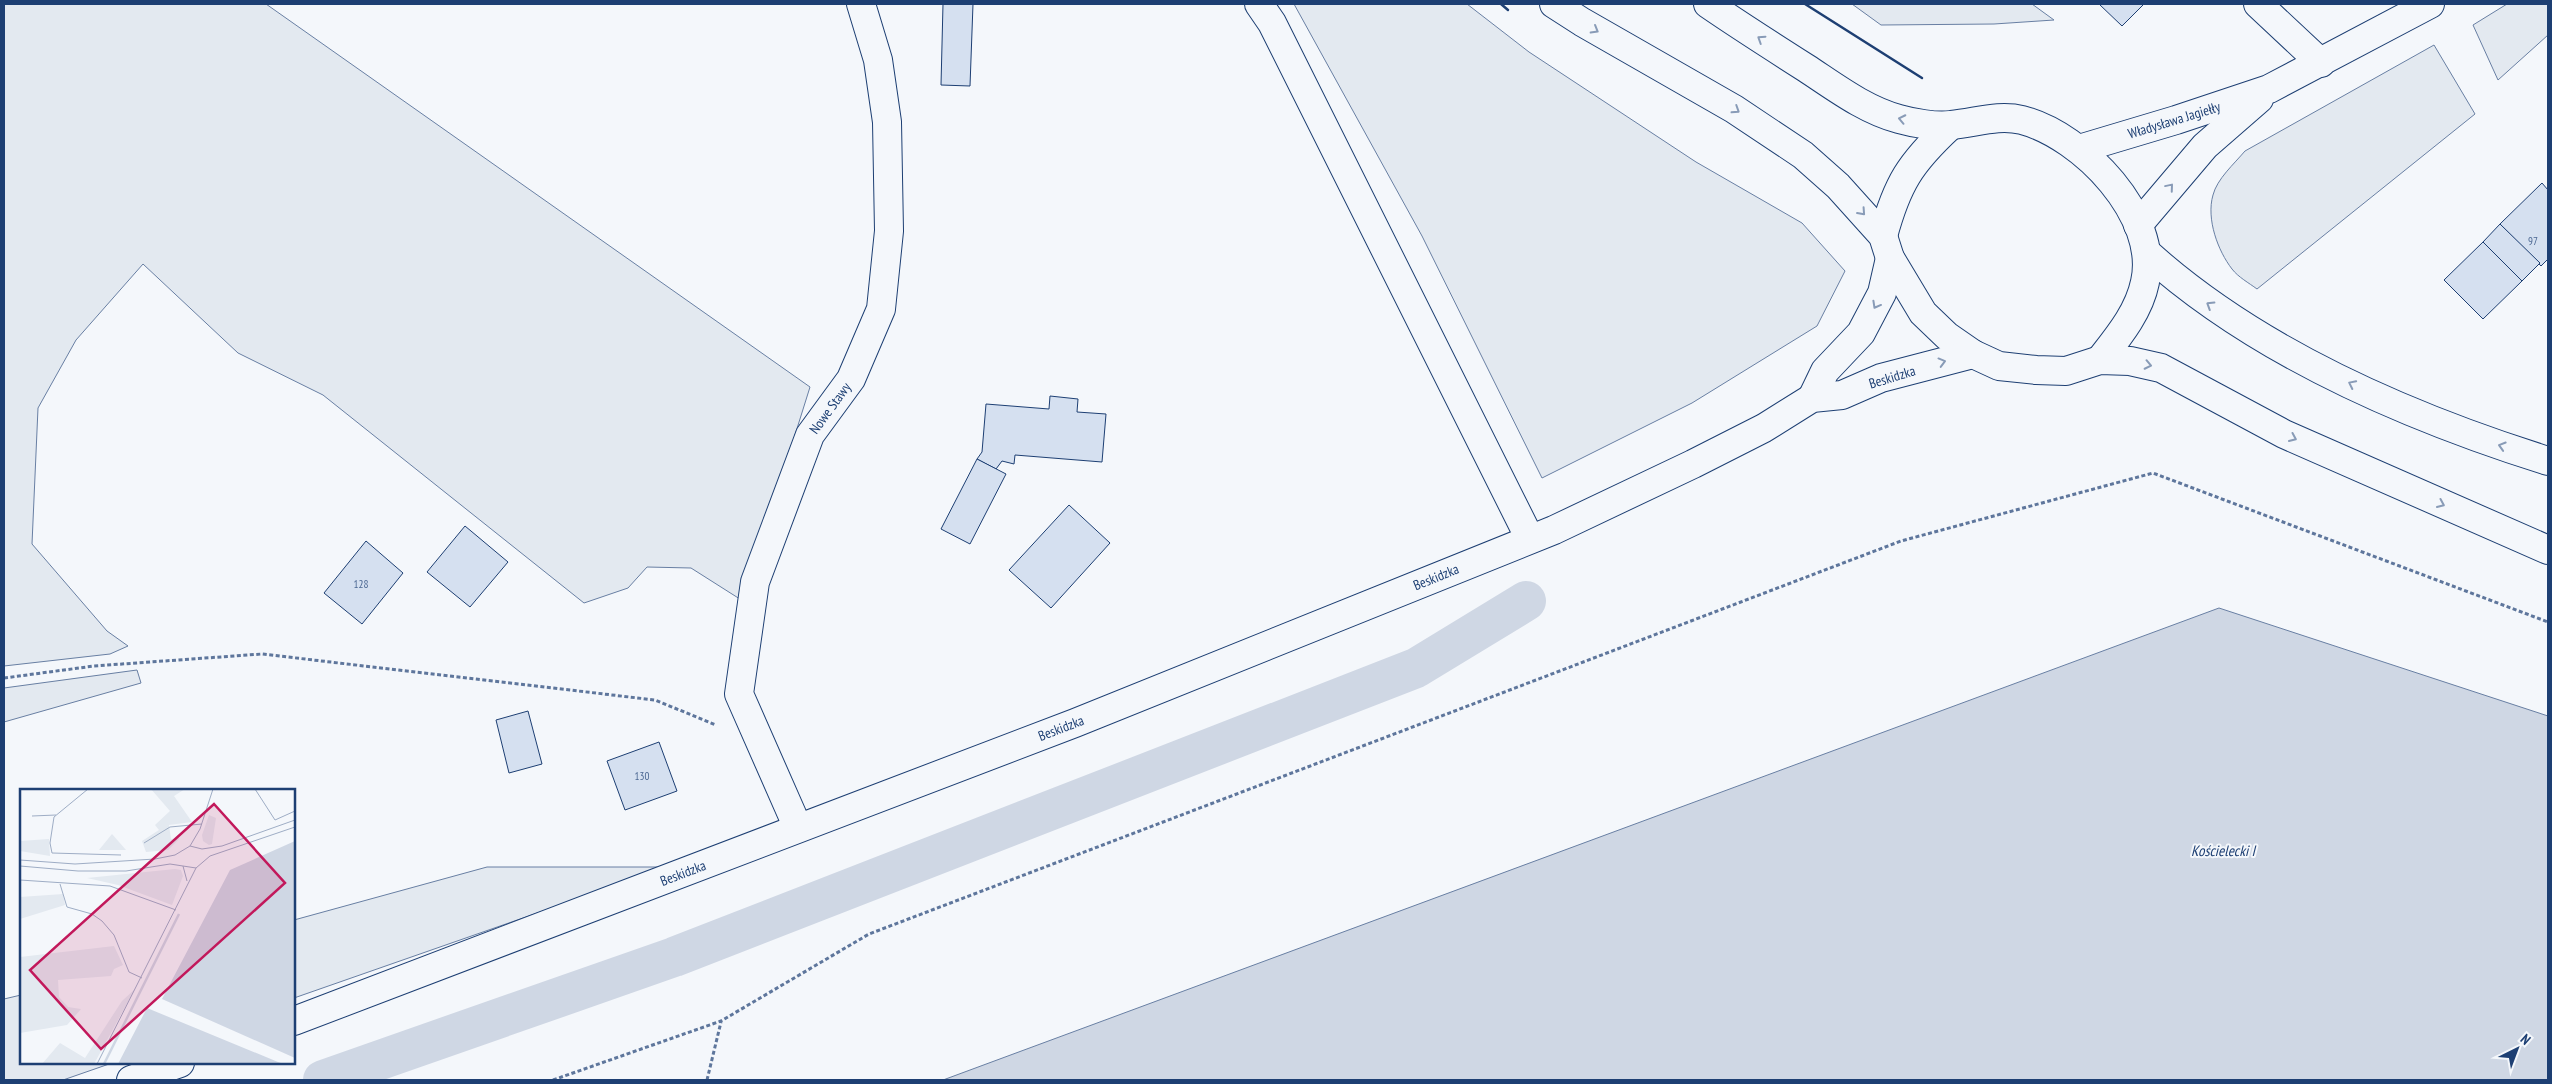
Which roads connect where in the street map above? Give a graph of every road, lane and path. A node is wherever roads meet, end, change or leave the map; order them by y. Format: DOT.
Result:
graph roads {
  1 [pos="861,4"];
  2 [pos="1259,4"];
  3 [pos="1554,4"];
  4 [pos="1708,4"];
  5 [pos="2258,4"];
  6 [pos="2430,4"];
  7 [pos="2321,62"];
  8 [pos="2269,89"];
  9 [pos="1950,126"];
  10 [pos="2079,148"];
  11 [pos="2138,225"];
  12 [pos="1887,247"];
  13 [pos="2147,253"];
  14 [pos="1973,354"];
  15 [pos="2100,360"];
  16 [pos="1812,398"];
  17 [pos="2548,460"];
  18 [pos="1530,539"];
  19 [pos="2548,550"];
  20 [pos="2548,622"];
  21 [pos="4,678"];
  22 [pos="758,741"];
  23 [pos="798,828"];
  24 [pos="295,1021"];
  25 [pos="721,1021"];
  26 [pos="177,1064"];
  27 [pos="131,1080"];
  28 [pos="554,1080"];
  29 [pos="707,1080"];
  1 -- 22 [label="main road, Nowe Stawy"];
  2 -- 18 [label="main road"];
  3 -- 12 [label="main road, one-way"];
  9 -- 4 [label="main road, one-way"];
  5 -- 7 [label="main road"];
  6 -- 7 [label="main road, Władysława Jagiełły"];
  7 -- 8 [label="main road, Władysława Jagiełły"];
  8 -- 10 [label="main road, Władysława Jagiełły"];
  11 -- 8 [label="main road, Władysława Jagiełły, one-way"];
  9 -- 10 [label="main road"];
  9 -- 12 [label="main road"];
  10 -- 11 [label="main road"];
  11 -- 13 [label="main road"];
  12 -- 14 [label="main road"];
  12 -- 16 [label="main road, one-way"];
  13 -- 15 [label="main road"];
  17 -- 13 [label="main road, one-way"];
  14 -- 15 [label="main road"];
  16 -- 14 [label="main road, Beskidzka, one-way"];
  15 -- 19 [label="main road, one-way"];
  16 -- 18 [label="main road, Beskidzka"];
  18 -- 23 [label="main road, Beskidzka"];
  20 -- 25 [label="path"];
  21 -- 22 [label="path"];
  22 -- 23 [label="main road, Nowe Stawy"];
  23 -- 24 [label="main road, Beskidzka"];
  25 -- 28 [label="path"];
  25 -- 29 [label="path"];
  26 -- 27 [label="main road"];
}
